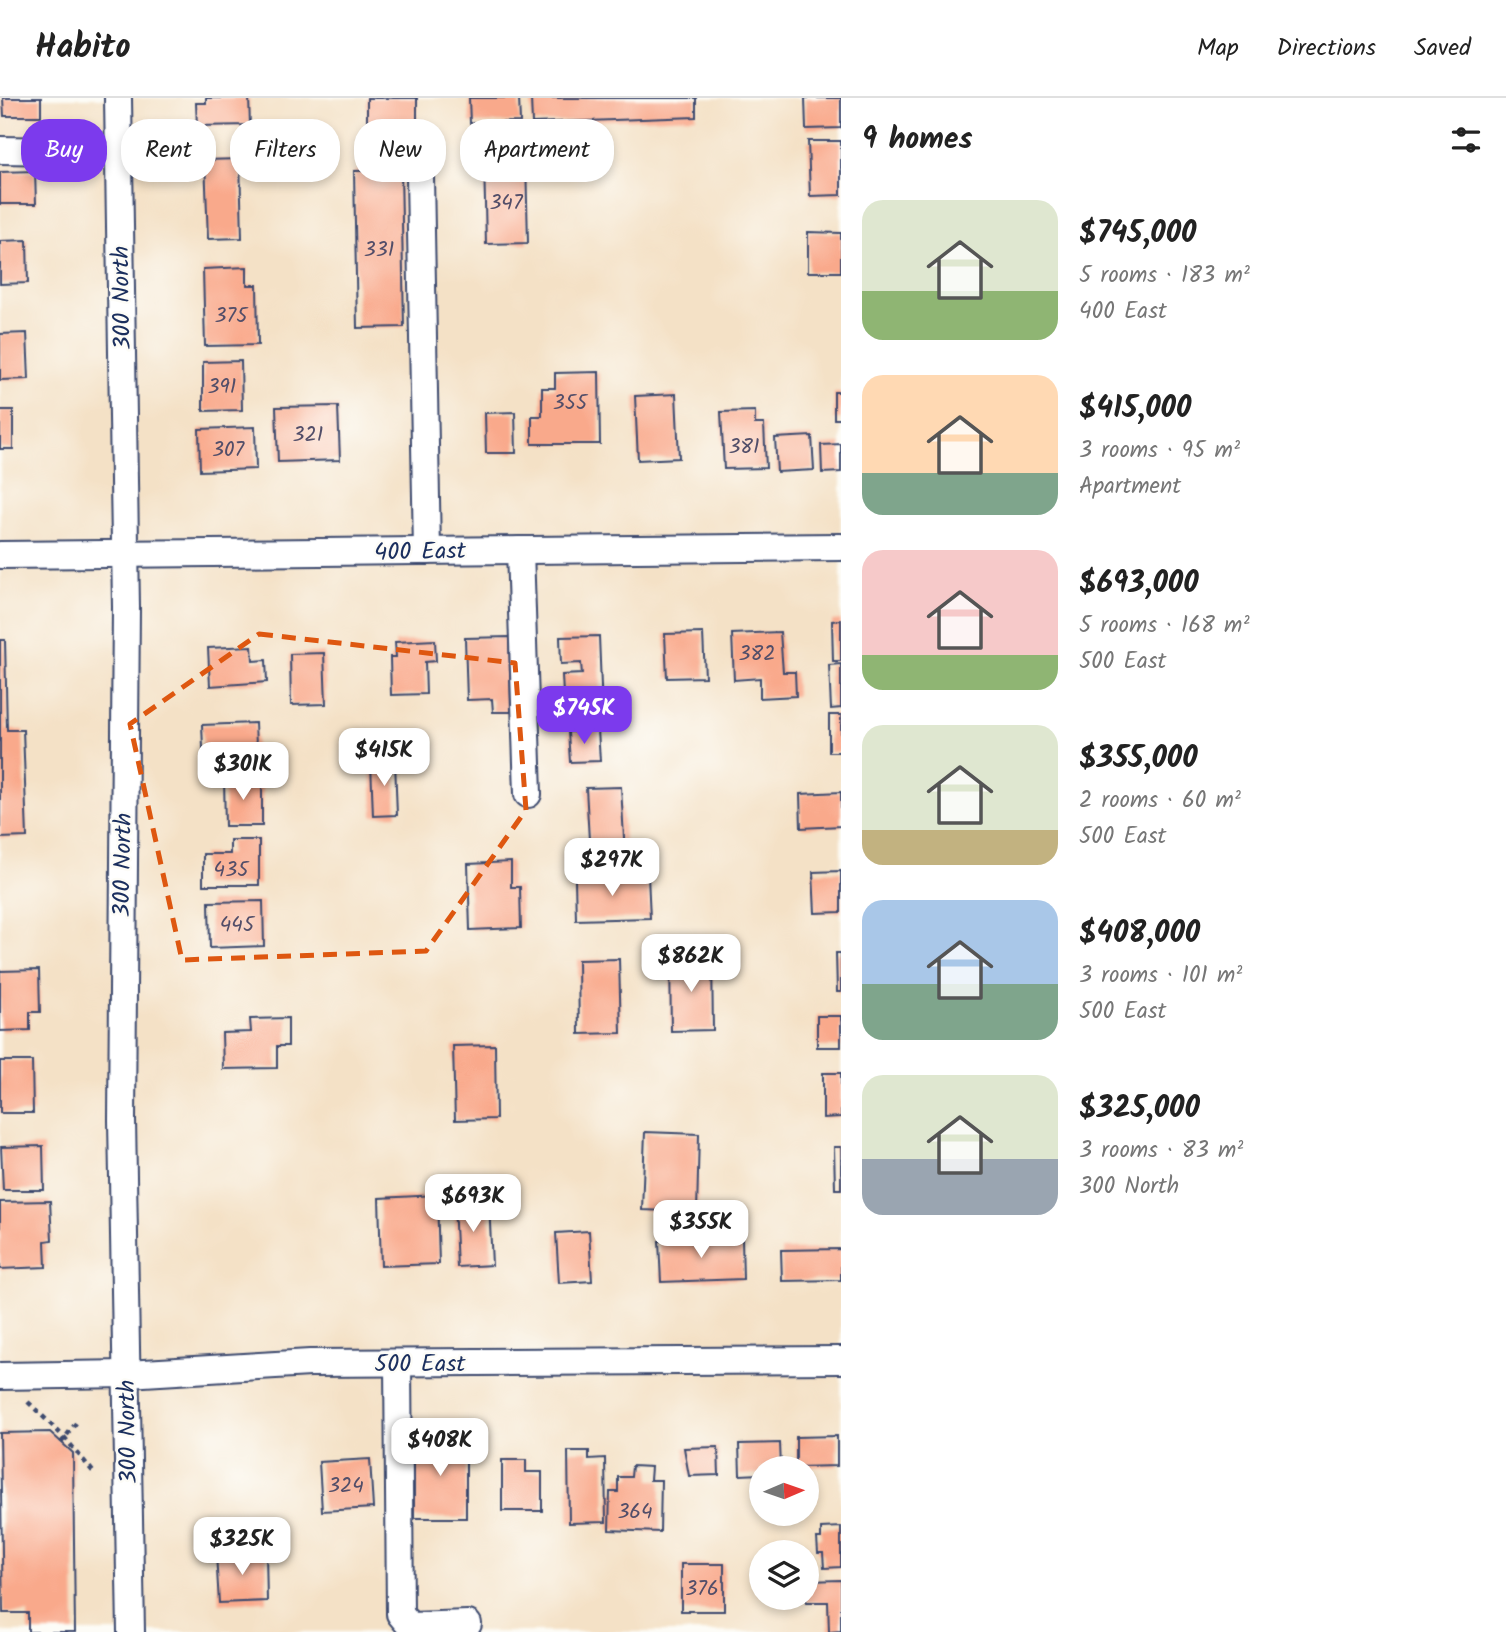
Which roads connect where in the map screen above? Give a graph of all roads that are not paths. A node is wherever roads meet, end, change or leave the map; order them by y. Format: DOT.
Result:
graph roads {
  1 [pos="118,98"];
  2 [pos="0,150"];
  3 [pos="119,152"];
  4 [pos="419,182"];
  5 [pos="841,547"];
  6 [pos="520,550"];
  7 [pos="426,551"];
  8 [pos="125,554"];
  9 [pos="0,555"];
  10 [pos="528,794"];
  11 [pos="841,1360"];
  12 [pos="398,1363"];
  13 [pos="127,1374"];
  14 [pos="0,1376"];
  15 [pos="468,1625"];
  16 [pos="131,1632"];
  1 -- 3 [label="street, 300 North"];
  2 -- 3 [label="street"];
  3 -- 8 [label="street, 300 North"];
  4 -- 7 [label="street"];
  5 -- 6 [label="street, 400 East"];
  6 -- 7 [label="street, 400 East"];
  6 -- 10 [label="street"];
  7 -- 8 [label="street, 400 East"];
  8 -- 9 [label="street, 400 East"];
  8 -- 13 [label="street, 300 North"];
  11 -- 12 [label="street, 500 East"];
  12 -- 13 [label="street, 500 East"];
  12 -- 15 [label="street"];
  13 -- 14 [label="street, 500 East"];
  13 -- 16 [label="street, 300 North"];
}
